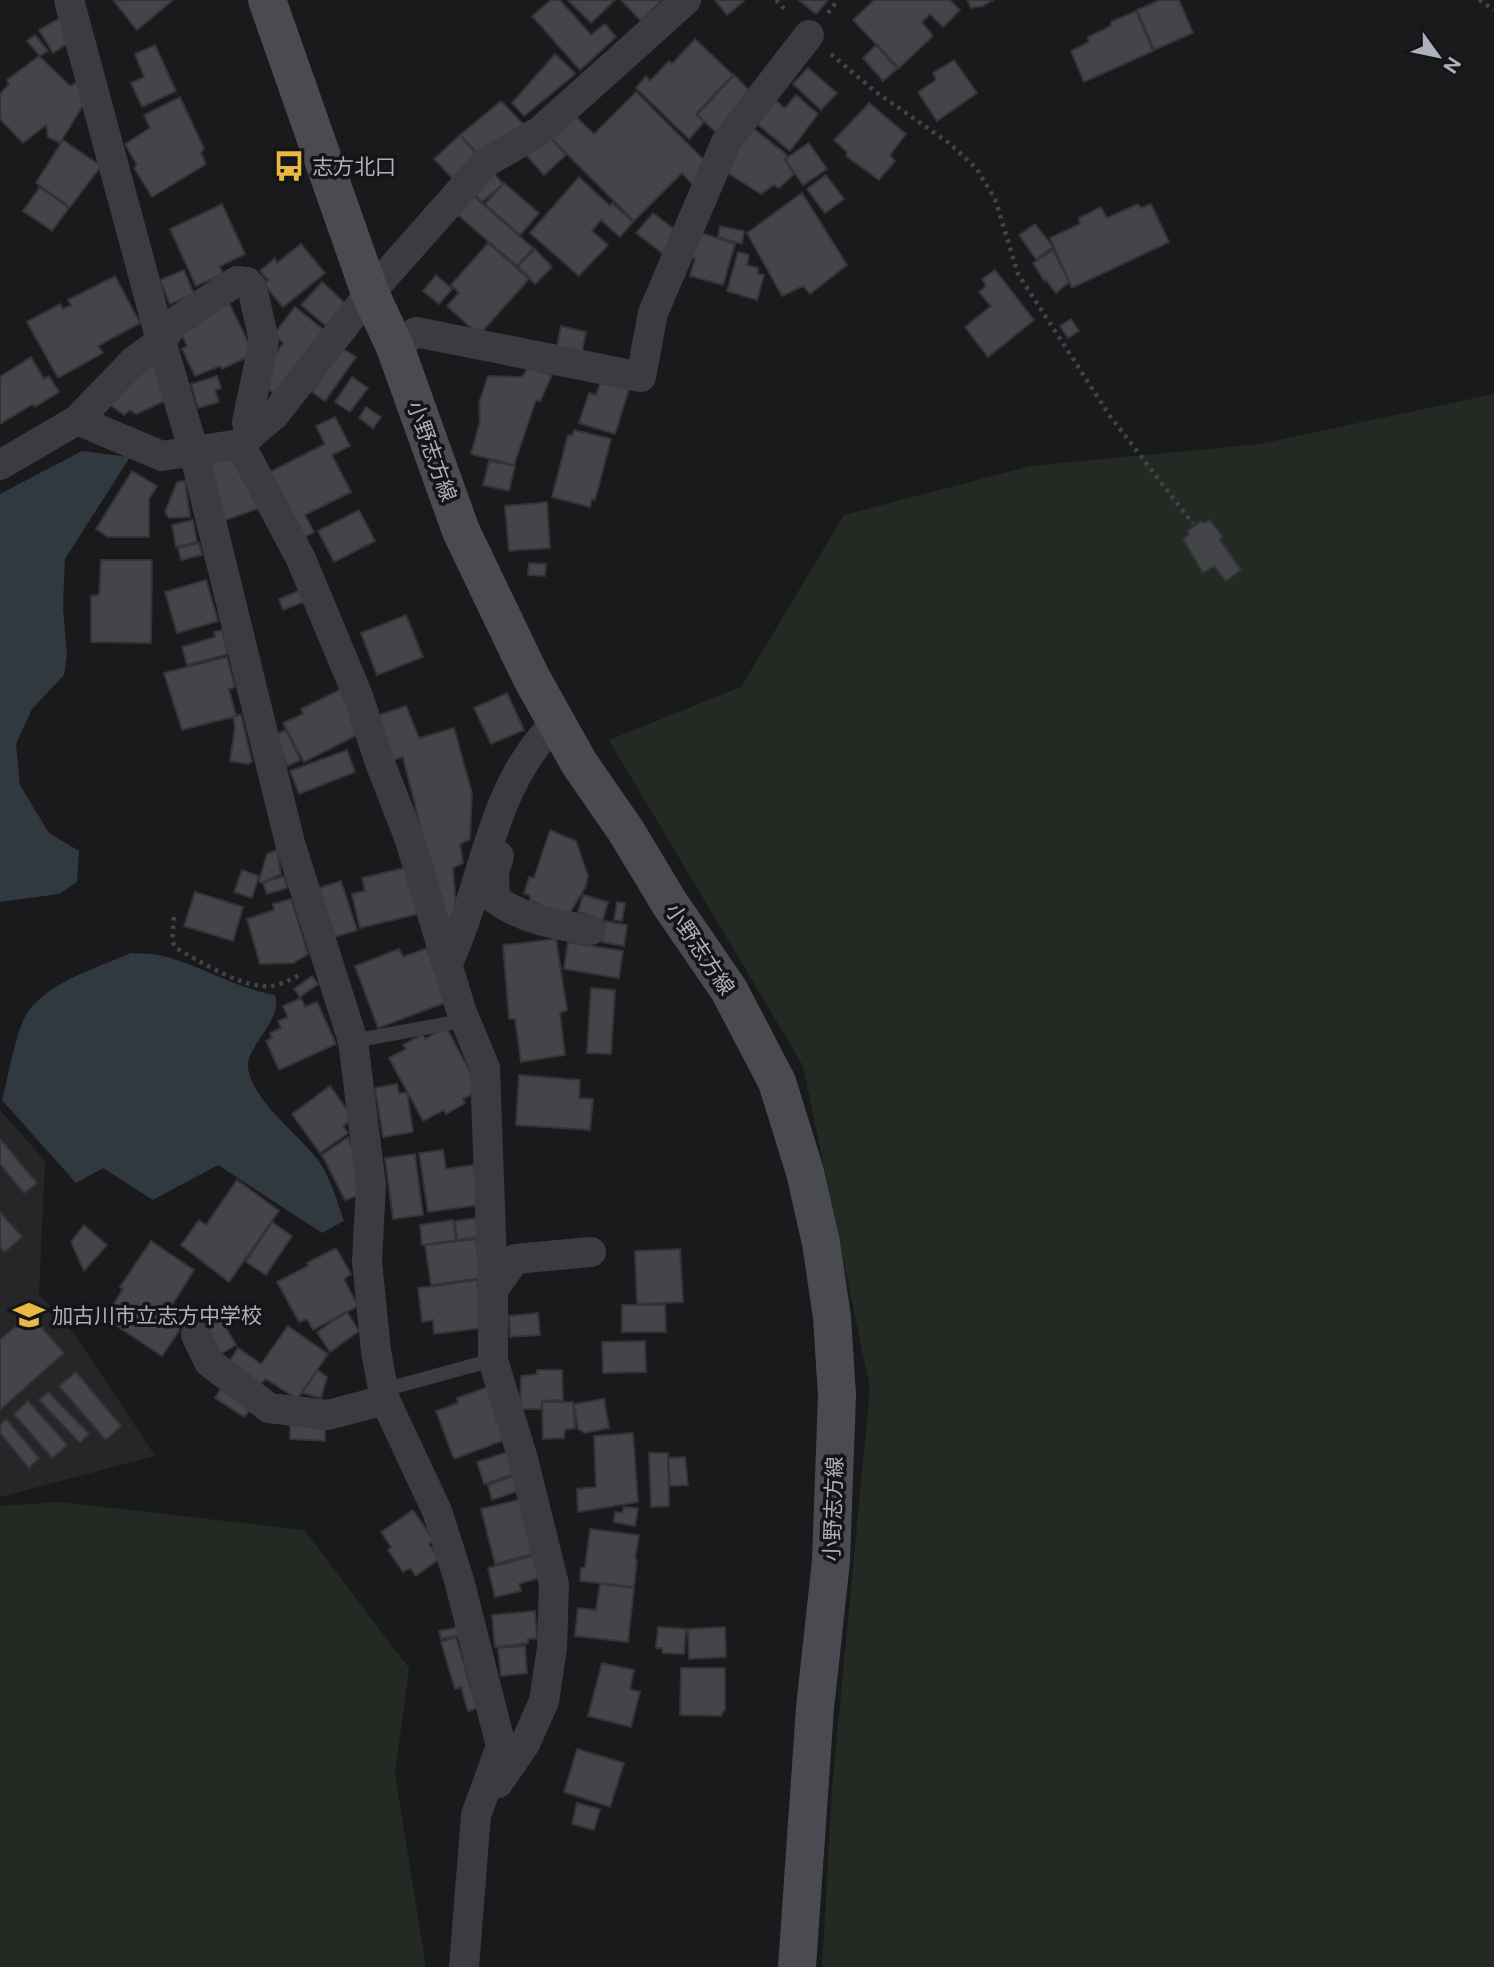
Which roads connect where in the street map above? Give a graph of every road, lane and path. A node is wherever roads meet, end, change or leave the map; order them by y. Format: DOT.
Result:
graph roads {
  1 [pos="69,0"];
  2 [pos="267,0"];
  3 [pos="686,0"];
  4 [pos="1479,0"];
  5 [pos="1494,9"];
  6 [pos="808,35"];
  7 [pos="370,293"];
  8 [pos="161,341"];
  9 [pos="395,347"];
  10 [pos="77,420"];
  11 [pos="245,440"];
  12 [pos="194,452"];
  13 [pos="0,465"];
  14 [pos="1193,524"];
  15 [pos="556,722"];
  16 [pos="516,776"];
  17 [pos="174,917"];
  18 [pos="591,930"];
  19 [pos="326,958"];
  20 [pos="447,965"];
  21 [pos="467,1024"];
  22 [pos="353,1041"];
  23 [pos="591,1252"];
  24 [pos="493,1290"];
  25 [pos="196,1335"];
  26 [pos="493,1360"];
  27 [pos="384,1395"];
  28 [pos="475,1815"];
  29 [pos="461,1962"];
  30 [pos="797,1967"];
  1 -- 8 [label="street"];
  2 -- 7 [label="main road, 小野志方線"];
  3 -- 7 [label="street"];
  4 -- 5 [label="path"];
  6 -- 9 [label="street"];
  6 -- 14 [label="path"];
  7 -- 9 [label="main road, 小野志方線"];
  7 -- 11 [label="street"];
  8 -- 10 [label="street"];
  8 -- 11 [label="street"];
  8 -- 12 [label="street"];
  9 -- 15 [label="main road, 小野志方線"];
  10 -- 12 [label="street"];
  10 -- 13 [label="street"];
  11 -- 12 [label="street"];
  11 -- 20 [label="street"];
  12 -- 19 [label="street"];
  15 -- 16 [label="street"];
  15 -- 30 [label="main road, 小野志方線"];
  16 -- 18 [label="street"];
  16 -- 20 [label="street"];
  17 -- 19 [label="path"];
  19 -- 22 [label="street"];
  20 -- 21 [label="street"];
  21 -- 22 [label="lane"];
  21 -- 24 [label="street"];
  22 -- 27 [label="street"];
  23 -- 24 [label="street"];
  24 -- 26 [label="street"];
  25 -- 27 [label="street"];
  26 -- 27 [label="lane"];
  26 -- 28 [label="street"];
  27 -- 28 [label="street"];
  28 -- 29 [label="street"];
}
